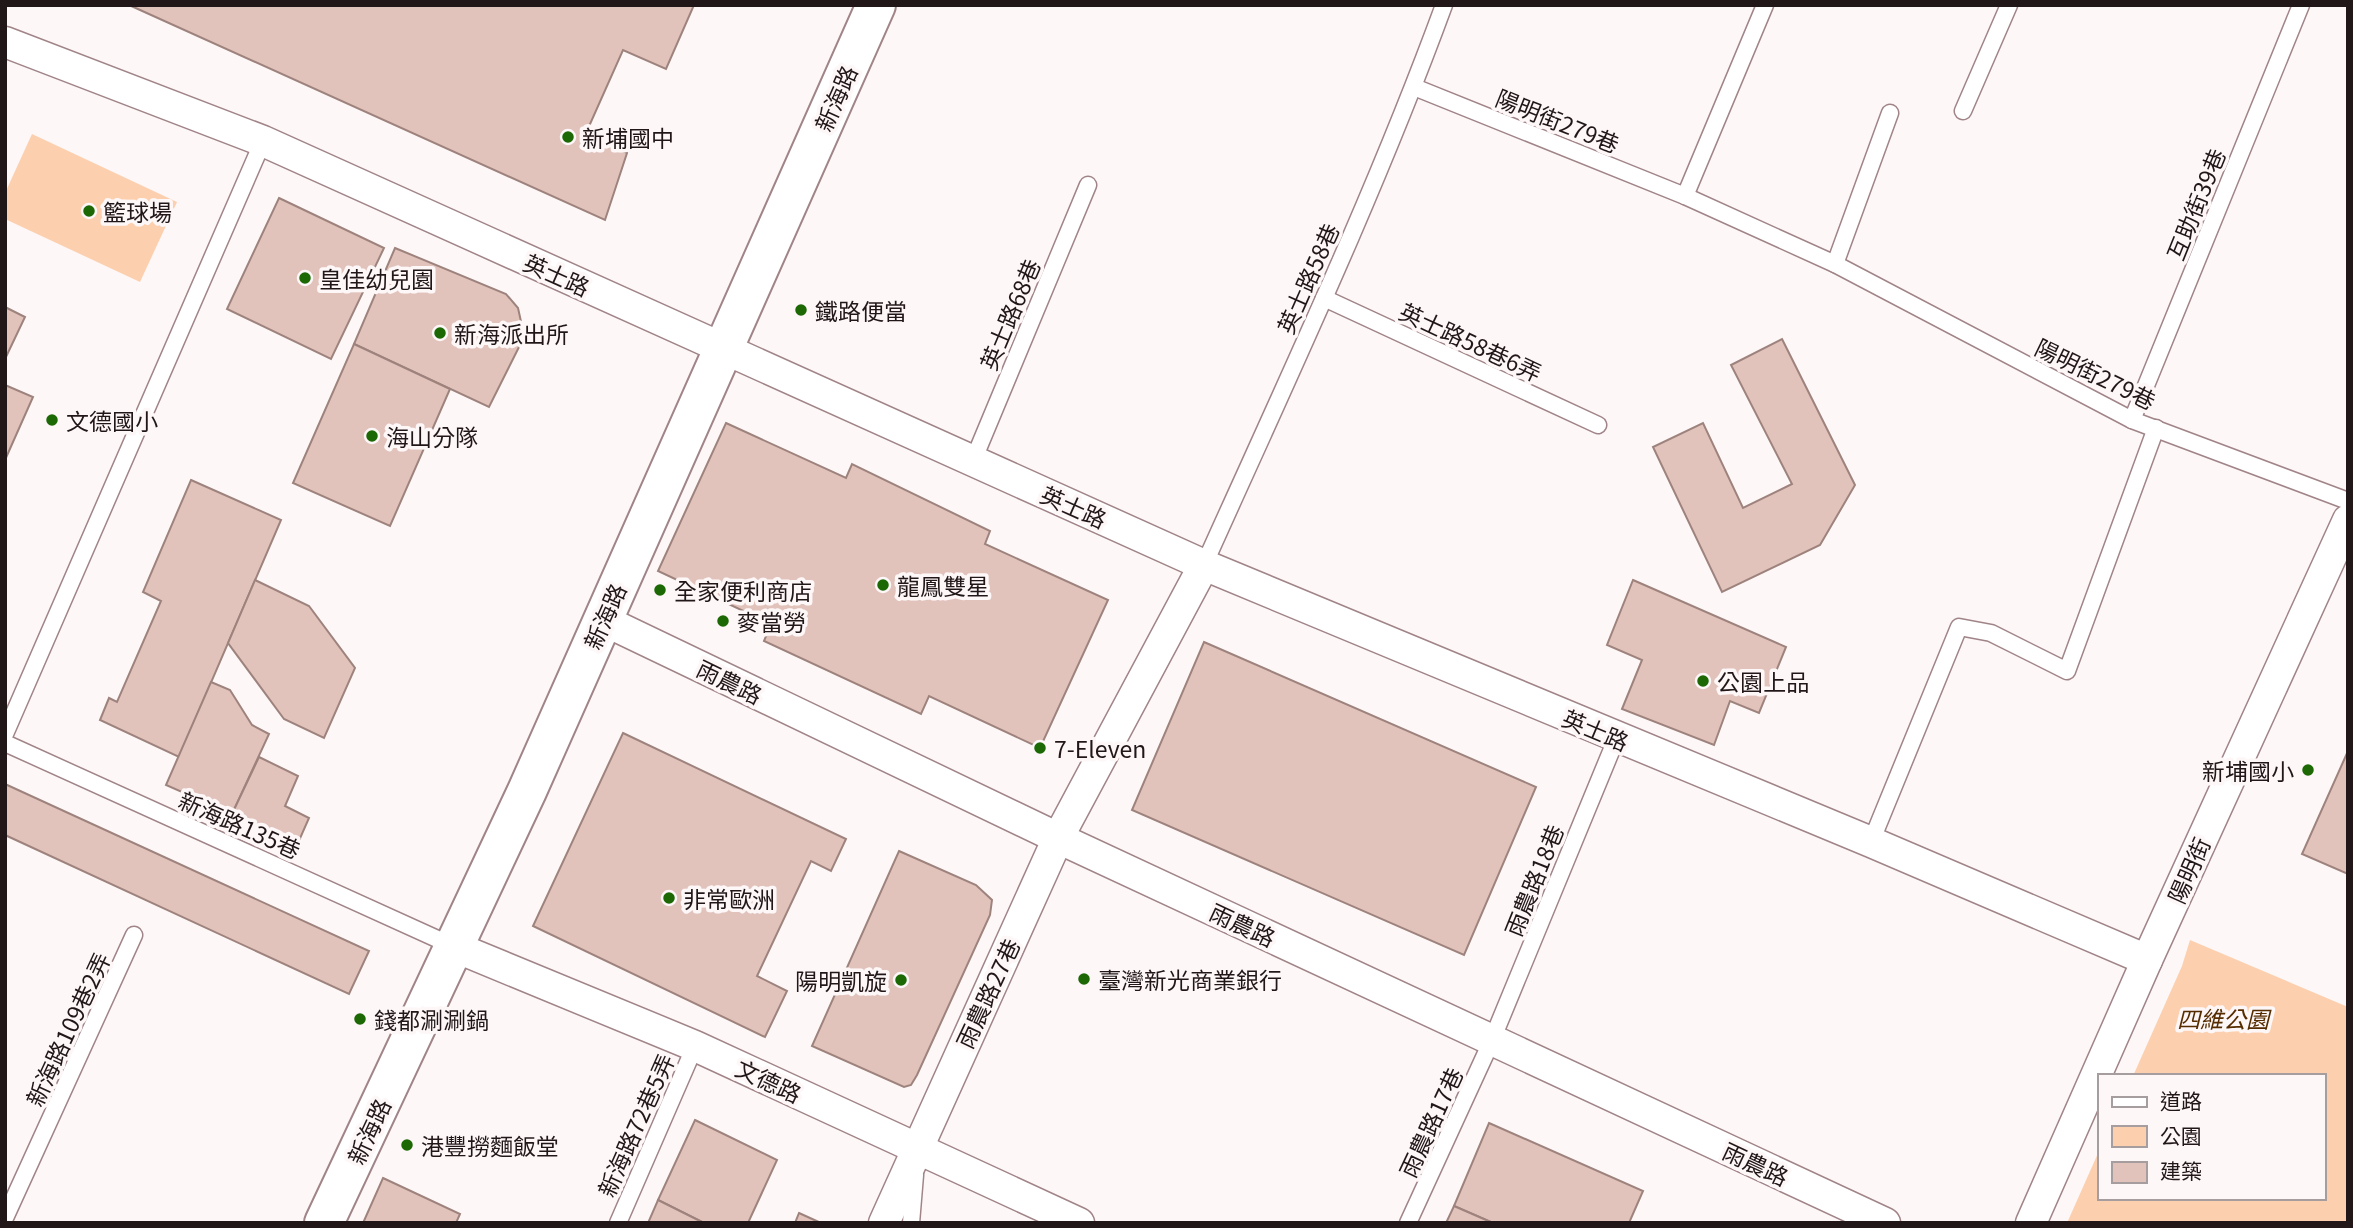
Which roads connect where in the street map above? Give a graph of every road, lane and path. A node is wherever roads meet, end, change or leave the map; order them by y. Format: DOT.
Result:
graph roads {
  1 [pos="876,5"];
  2 [pos="1444,5"];
  3 [pos="1765,5"];
  4 [pos="2301,5"];
  5 [pos="2004,7"];
  6 [pos="5,43"];
  7 [pos="1414,87"];
  8 [pos="1963,111"];
  9 [pos="1890,113"];
  10 [pos="263,141"];
  11 [pos="1088,185"];
  12 [pos="1685,196"];
  13 [pos="1835,264"];
  14 [pos="1324,298"];
  15 [pos="722,348"];
  16 [pos="2132,419"];
  17 [pos="1598,425"];
  18 [pos="2156,428"];
  19 [pos="972,461"];
  20 [pos="2348,501"];
  21 [pos="2348,520"];
  22 [pos="1204,565"];
  23 [pos="603,620"];
  24 [pos="5,734"];
  25 [pos="1617,737"];
  26 [pos="5,743"];
  27 [pos="1058,838"];
  28 [pos="1871,842"];
  29 [pos="134,935"];
  30 [pos="455,947"];
  31 [pos="2147,960"];
  32 [pos="1492,1040"];
  33 [pos="695,1046"];
  34 [pos="916,1148"];
  35 [pos="5,1218"];
  36 [pos="324,1223"];
  37 [pos="618,1223"];
  38 [pos="884,1223"];
  39 [pos="911,1223"];
  40 [pos="1079,1223"];
  41 [pos="1408,1223"];
  42 [pos="1885,1223"];
  43 [pos="2031,1223"];
  1 -- 15 [label="street, 新海路"];
  2 -- 7 [label="lane, 英士路58巷"];
  3 -- 12 [label="lane"];
  4 -- 16 [label="lane, 互助街39巷"];
  5 -- 8 [label="lane"];
  6 -- 10 [label="street, 英士路"];
  7 -- 12 [label="lane, 陽明街279巷"];
  7 -- 14 [label="lane, 英士路58巷"];
  9 -- 13 [label="lane"];
  10 -- 15 [label="street, 英士路"];
  10 -- 24 [label="lane"];
  11 -- 19 [label="lane, 英士路68巷"];
  12 -- 13 [label="lane, 陽明街279巷"];
  13 -- 16 [label="lane, 陽明街279巷"];
  14 -- 17 [label="lane, 英士路58巷6弄"];
  14 -- 22 [label="lane, 英士路58巷"];
  15 -- 19 [label="street, 英士路"];
  15 -- 23 [label="street, 新海路"];
  16 -- 18 [label="lane, 陽明街279巷"];
  18 -- 20 [label="lane, 陽明街279巷"];
  18 -- 28 [label="lane"];
  19 -- 22 [label="street, 英士路"];
  21 -- 31 [label="street, 陽明街"];
  22 -- 25 [label="street, 英士路"];
  22 -- 27 [label="street, 雨農路27巷"];
  23 -- 27 [label="street, 雨農路"];
  23 -- 30 [label="street, 新海路"];
  25 -- 28 [label="street, 英士路"];
  25 -- 32 [label="lane, 雨農路18巷"];
  26 -- 30 [label="lane, 新海路135巷"];
  27 -- 32 [label="street, 雨農路"];
  27 -- 34 [label="street, 雨農路27巷"];
  28 -- 31 [label="street, 英士路"];
  29 -- 35 [label="lane, 新海路109巷2弄"];
  30 -- 33 [label="street, 文德路"];
  30 -- 36 [label="street, 新海路"];
  31 -- 43 [label="street, 陽明街"];
  32 -- 41 [label="lane, 雨農路17巷"];
  32 -- 42 [label="street, 雨農路"];
  33 -- 34 [label="street, 文德路"];
  33 -- 37 [label="lane, 新海路72巷5弄"];
  34 -- 38 [label="street, 雨農路27巷"];
  34 -- 39 [label="lane"];
  34 -- 40 [label="street, 文德路"];
}
